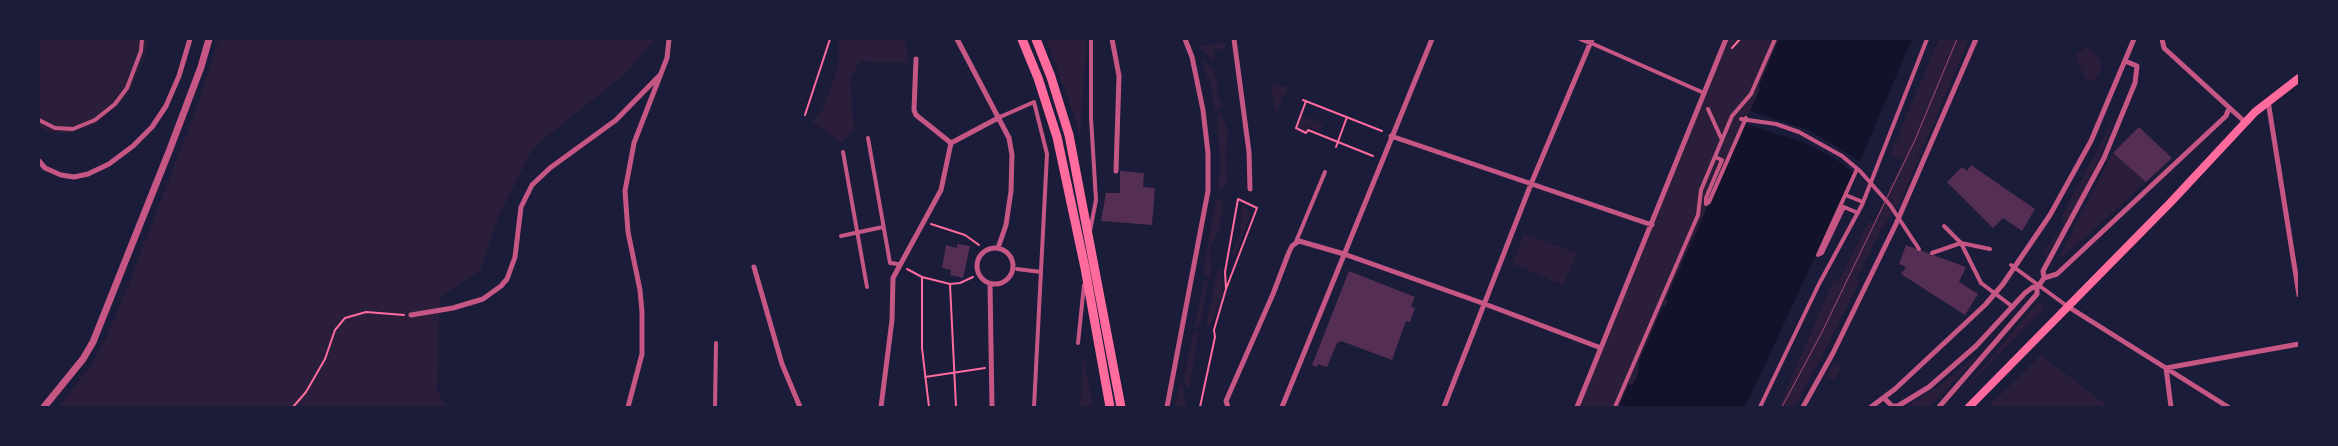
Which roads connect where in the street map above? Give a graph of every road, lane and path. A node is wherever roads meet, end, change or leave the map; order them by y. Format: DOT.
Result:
graph roads {
  1 [pos="142,39"];
  2 [pos="190,39"];
  3 [pos="208,39"];
  4 [pos="669,39"];
  5 [pos="830,39"];
  6 [pos="957,39"];
  7 [pos="1022,39"];
  8 [pos="1036,39"];
  9 [pos="1091,39"];
  10 [pos="1112,39"];
  11 [pos="1185,39"];
  12 [pos="1234,39"];
  13 [pos="1432,39"];
  14 [pos="1581,39"];
  15 [pos="1726,39"];
  16 [pos="1775,39"];
  17 [pos="1927,39"];
  18 [pos="1976,39"];
  19 [pos="2132,39"];
  20 [pos="2162,39"];
  21 [pos="1591,41"];
  22 [pos="916,59"];
  23 [pos="2125,61"];
  24 [pos="661,74"];
  25 [pos="2299,78"];
  26 [pos="1704,93"];
  27 [pos="1303,100"];
  28 [pos="2268,100"];
  29 [pos="1306,101"];
  30 [pos="2230,108"];
  31 [pos="1708,109"];
  32 [pos="805,115"];
  33 [pos="1000,117"];
  34 [pos="1347,117"];
  35 [pos="39,120"];
  36 [pos="2245,122"];
  37 [pos="1382,130"];
  38 [pos="1391,136"];
  39 [pos="868,138"];
  40 [pos="1722,140"];
  41 [pos="1338,142"];
  42 [pos="951,143"];
  43 [pos="1336,147"];
  44 [pos="843,152"];
  45 [pos="1373,156"];
  46 [pos="1715,157"];
  47 [pos="39,160"];
  48 [pos="1857,169"];
  49 [pos="1116,171"];
  50 [pos="1325,172"];
  51 [pos="1531,184"];
  52 [pos="1250,190"];
  53 [pos="1848,196"];
  54 [pos="1863,202"];
  55 [pos="1858,213"];
  56 [pos="930,224"];
  57 [pos="1652,225"];
  58 [pos="883,226"];
  59 [pos="1944,226"];
  60 [pos="857,232"];
  61 [pos="841,236"];
  62 [pos="1297,242"];
  63 [pos="1961,243"];
  64 [pos="979,245"];
  65 [pos="998,248"];
  66 [pos="1990,248"];
  67 [pos="1919,249"];
  68 [pos="1932,253"];
  69 [pos="1344,254"];
  70 [pos="901,265"];
  71 [pos="2011,265"];
  72 [pos="754,267"];
  73 [pos="1017,268"];
  74 [pos="1041,272"];
  75 [pos="922,277"];
  76 [pos="973,278"];
  77 [pos="2044,278"];
  78 [pos="950,284"];
  79 [pos="990,284"];
  80 [pos="867,287"];
  81 [pos="1226,288"];
  82 [pos="2037,288"];
  83 [pos="2299,295"];
  84 [pos="1485,304"];
  85 [pos="2011,306"];
  86 [pos="2067,306"];
  87 [pos="411,315"];
  88 [pos="400,316"];
  89 [pos="716,343"];
  90 [pos="1078,343"];
  91 [pos="2299,344"];
  92 [pos="1601,348"];
  93 [pos="983,368"];
  94 [pos="2166,368"];
  95 [pos="954,373"];
  96 [pos="925,377"];
  97 [pos="1884,398"];
  98 [pos="44,407"];
  99 [pos="293,407"];
  100 [pos="628,407"];
  101 [pos="715,407"];
  102 [pos="800,407"];
  103 [pos="881,407"];
  104 [pos="929,407"];
  105 [pos="956,407"];
  106 [pos="992,407"];
  107 [pos="1034,407"];
  108 [pos="1110,407"];
  109 [pos="1122,407"];
  110 [pos="1166,407"];
  111 [pos="1200,407"];
  112 [pos="1228,407"];
  113 [pos="1282,407"];
  114 [pos="1444,407"];
  115 [pos="1577,407"];
  116 [pos="1615,407"];
  117 [pos="1760,407"];
  118 [pos="1803,407"];
  119 [pos="1871,407"];
  120 [pos="1939,407"];
  121 [pos="1969,407"];
  122 [pos="2171,407"];
  123 [pos="2228,407"];
  1 -- 35 [label="street"];
  2 -- 47 [label="street"];
  3 -- 98 [label="street"];
  4 -- 24 [label="street"];
  5 -- 32 [label="path"];
  6 -- 33 [label="street"];
  7 -- 108 [label="main road"];
  8 -- 109 [label="main road"];
  9 -- 90 [label="street"];
  10 -- 49 [label="street"];
  11 -- 110 [label="street"];
  12 -- 52 [label="street"];
  13 -- 38 [label="street"];
  14 -- 21 [label="street"];
  15 -- 26 [label="street"];
  16 -- 40 [label="street"];
  17 -- 54 [label="street"];
  18 -- 118 [label="street"];
  19 -- 23 [label="street"];
  20 -- 30 [label="street"];
  21 -- 26 [label="street"];
  21 -- 51 [label="street"];
  22 -- 42 [label="street"];
  23 -- 77 [label="street"];
  23 -- 97 [label="street"];
  24 -- 87 [label="street"];
  24 -- 100 [label="street"];
  25 -- 28 [label="main road"];
  26 -- 57 [label="street"];
  27 -- 29 [label="path"];
  28 -- 36 [label="main road"];
  28 -- 83 [label="street"];
  29 -- 34 [label="path"];
  29 -- 41 [label="path"];
  30 -- 36 [label="street"];
  30 -- 77 [label="street"];
  31 -- 40 [label="street"];
  33 -- 42 [label="street"];
  33 -- 65 [label="street"];
  33 -- 74 [label="street"];
  34 -- 37 [label="path"];
  34 -- 41 [label="path"];
  36 -- 86 [label="main road"];
  38 -- 51 [label="street"];
  38 -- 69 [label="street"];
  39 -- 58 [label="street"];
  40 -- 46 [label="street"];
  41 -- 43 [label="path"];
  41 -- 45 [label="path"];
  42 -- 70 [label="street"];
  44 -- 60 [label="street"];
  46 -- 48 [label="street"];
  46 -- 116 [label="street"];
  48 -- 55 [label="street"];
  48 -- 67 [label="street"];
  50 -- 62 [label="street"];
  51 -- 57 [label="street"];
  51 -- 84 [label="street"];
  53 -- 54 [label="street"];
  54 -- 55 [label="street"];
  55 -- 117 [label="street"];
  56 -- 64 [label="path"];
  57 -- 92 [label="street"];
  58 -- 60 [label="street"];
  58 -- 70 [label="street"];
  59 -- 63 [label="street"];
  60 -- 61 [label="street"];
  60 -- 80 [label="street"];
  62 -- 69 [label="street"];
  62 -- 112 [label="street"];
  63 -- 66 [label="street"];
  63 -- 68 [label="street"];
  63 -- 85 [label="street"];
  65 -- 79 [label="street"];
  65 -- 79 [label="street"];
  69 -- 84 [label="street"];
  69 -- 113 [label="street"];
  70 -- 75 [label="path"];
  70 -- 103 [label="street"];
  71 -- 86 [label="street"];
  72 -- 102 [label="street"];
  73 -- 74 [label="street"];
  74 -- 107 [label="street"];
  75 -- 78 [label="path"];
  75 -- 96 [label="path"];
  76 -- 78 [label="path"];
  77 -- 82 [label="street"];
  78 -- 95 [label="path"];
  79 -- 106 [label="street"];
  81 -- 81 [label="path"];
  81 -- 111 [label="path"];
  82 -- 85 [label="street"];
  82 -- 120 [label="street"];
  84 -- 92 [label="street"];
  84 -- 114 [label="street"];
  85 -- 97 [label="street"];
  86 -- 94 [label="street"];
  86 -- 121 [label="main road"];
  88 -- 99 [label="path"];
  89 -- 101 [label="street"];
  91 -- 94 [label="street"];
  92 -- 115 [label="street"];
  93 -- 95 [label="path"];
  94 -- 122 [label="street"];
  94 -- 123 [label="street"];
  95 -- 96 [label="path"];
  95 -- 105 [label="path"];
  96 -- 104 [label="path"];
  97 -- 119 [label="street"];
}
